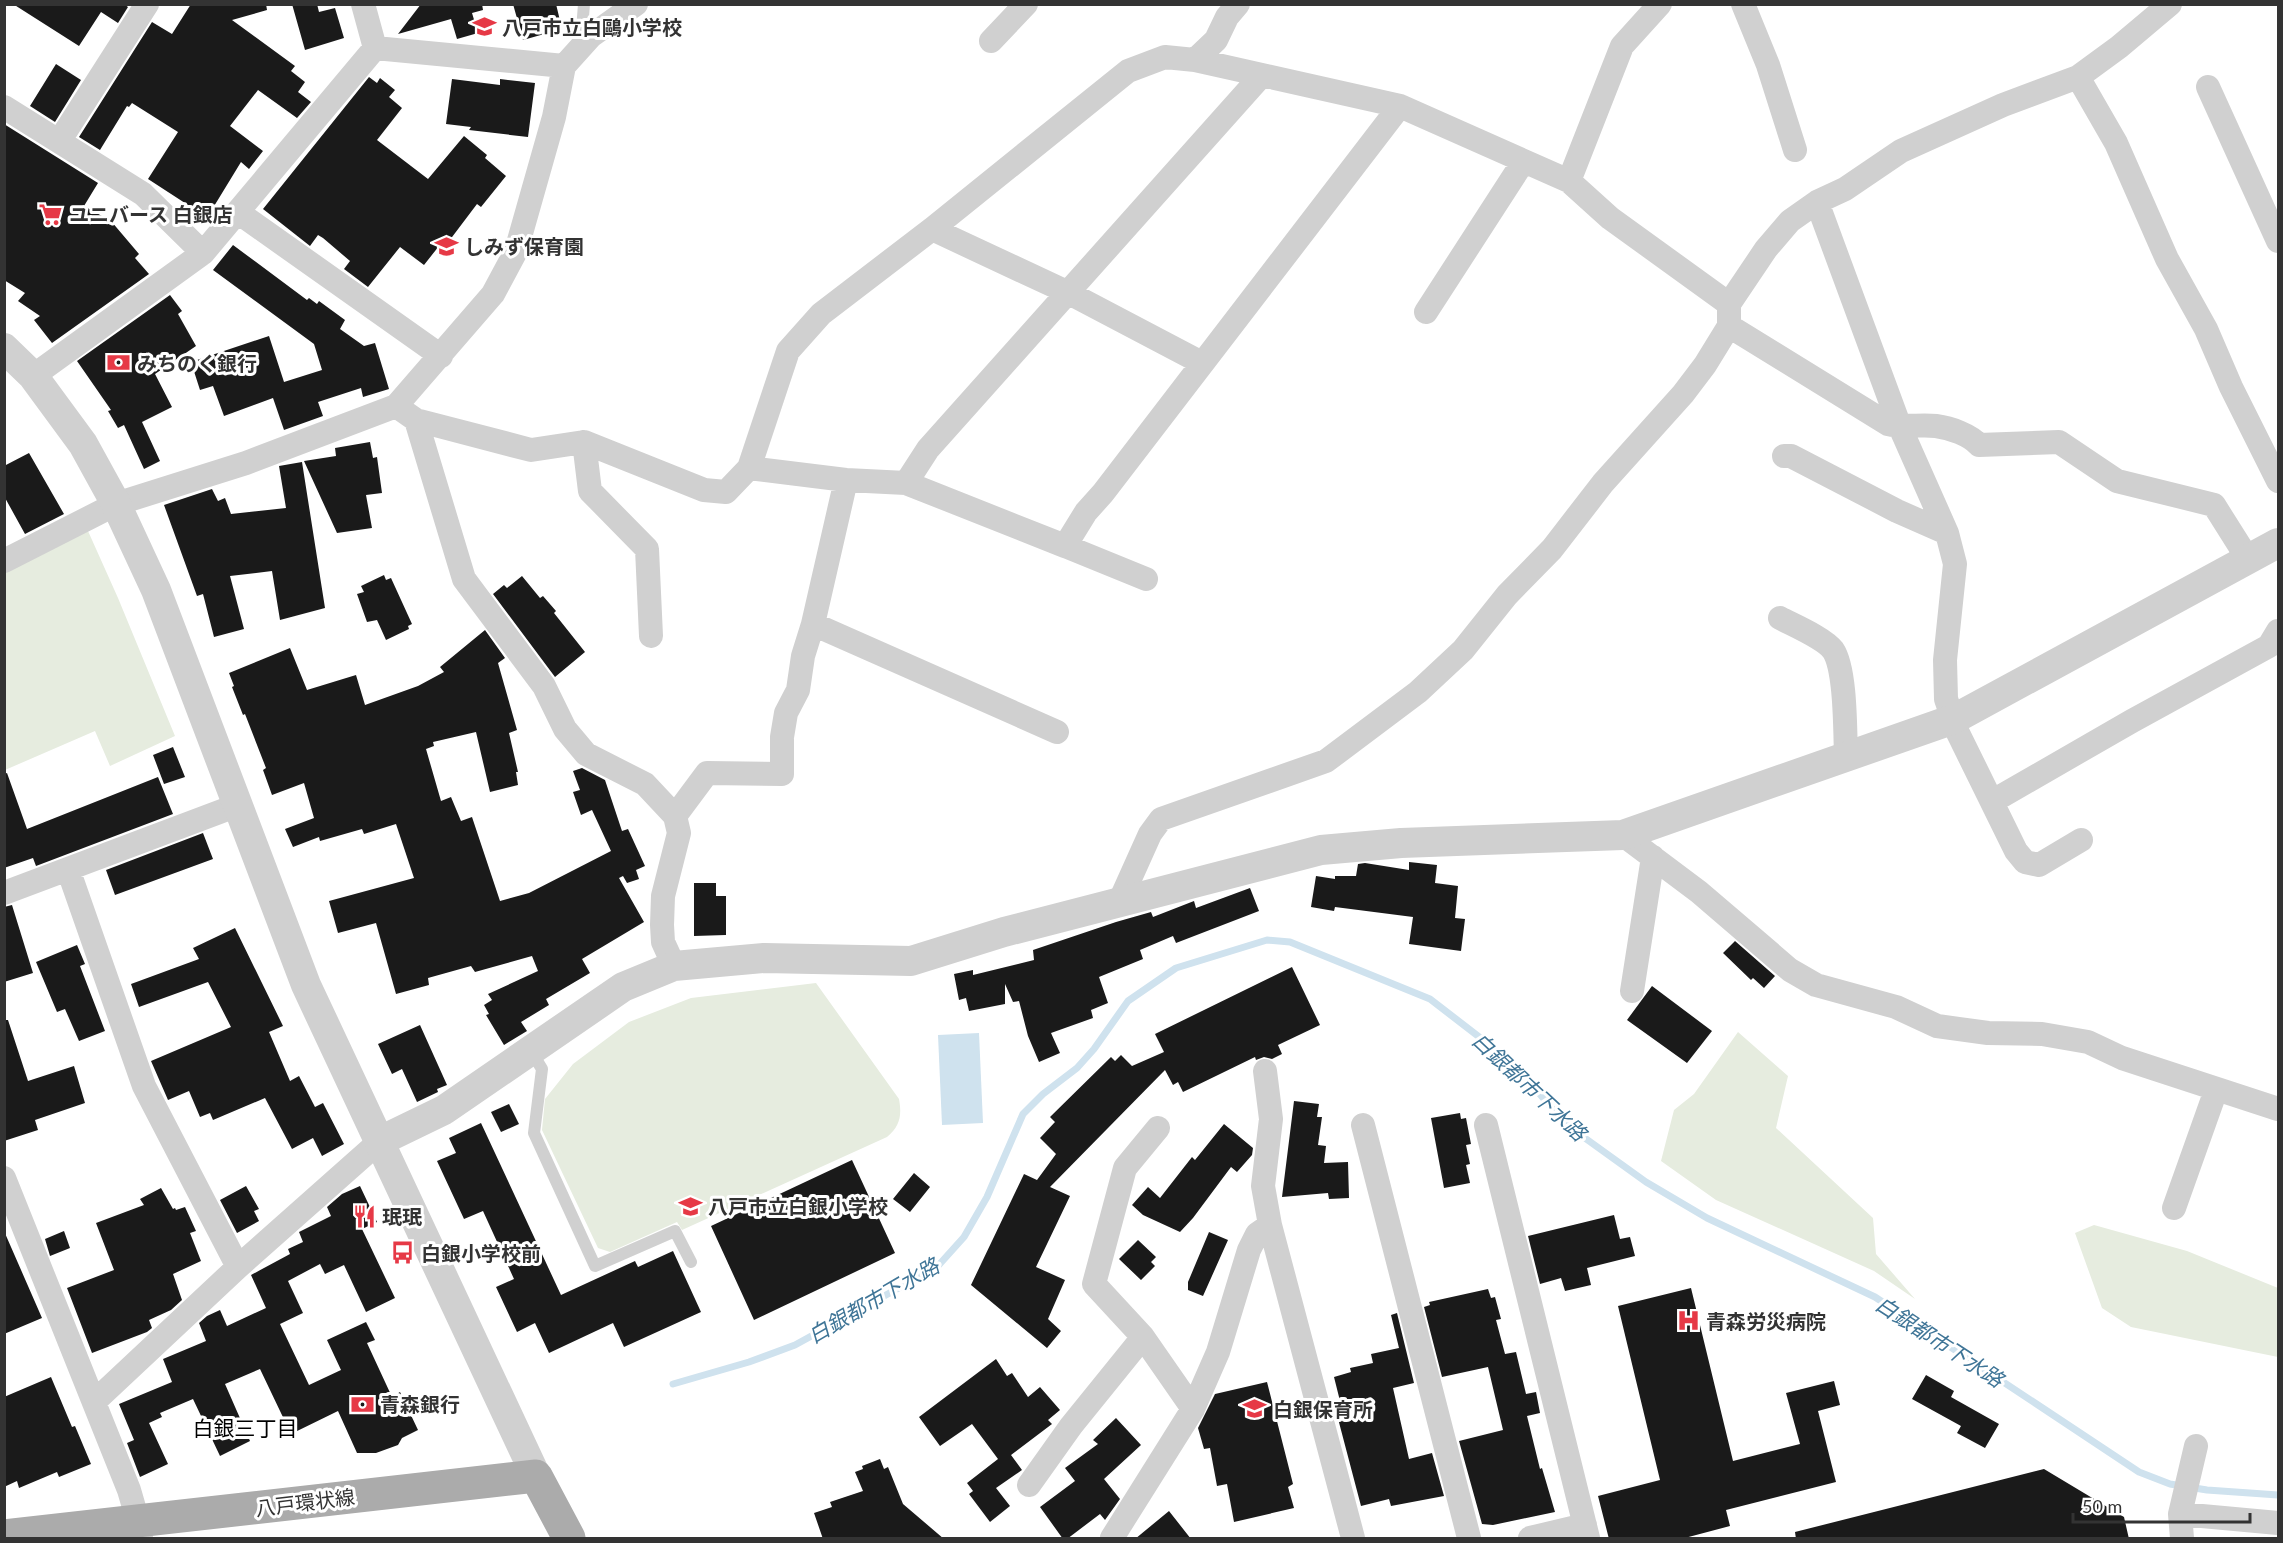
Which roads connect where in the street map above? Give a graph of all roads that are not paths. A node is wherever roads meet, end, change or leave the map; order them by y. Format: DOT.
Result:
graph roads {
  1 [pos="147,4"];
  2 [pos="363,4"];
  3 [pos="584,4"];
  4 [pos="636,4"];
  5 [pos="1026,4"];
  6 [pos="1238,4"];
  7 [pos="1660,4"];
  8 [pos="1743,4"];
  9 [pos="2157,9"];
  10 [pos="991,41"];
  11 [pos="580,47"];
  12 [pos="375,48"];
  13 [pos="1195,60"];
  14 [pos="564,66"];
  15 [pos="1262,75"];
  16 [pos="2078,77"];
  17 [pos="2208,87"];
  18 [pos="1400,106"];
  19 [pos="4,107"];
  20 [pos="60,140"];
  21 [pos="1795,150"];
  22 [pos="1523,162"];
  23 [pos="1569,181"];
  24 [pos="1817,202"];
  25 [pos="239,213"];
  26 [pos="932,229"];
  27 [pos="2278,241"];
  28 [pos="203,254"];
  29 [pos="1067,292"];
  30 [pos="1426,312"];
  31 [pos="1729,315"];
  32 [pos="4,348"];
  33 [pos="441,356"];
  34 [pos="1202,363"];
  35 [pos="33,376"];
  36 [pos="406,413"];
  37 [pos="1900,427"];
  38 [pos="584,442"];
  39 [pos="1784,456"];
  40 [pos="749,468"];
  41 [pos="846,480"];
  42 [pos="2278,481"];
  43 [pos="906,483"];
  44 [pos="116,504"];
  45 [pos="1947,533"];
  46 [pos="2278,543"];
  47 [pos="1065,546"];
  48 [pos="2248,560"];
  49 [pos="4,561"];
  50 [pos="1146,579"];
  51 [pos="1780,618"];
  52 [pos="813,624"];
  53 [pos="2278,632"];
  54 [pos="651,636"];
  55 [pos="1954,719"];
  56 [pos="1057,732"];
  57 [pos="1846,756"];
  58 [pos="1993,801"];
  59 [pos="238,806"];
  60 [pos="675,816"];
  61 [pos="1623,835"];
  62 [pos="2081,840"];
  63 [pos="1653,857"];
  64 [pos="68,869"];
  65 [pos="4,893"];
  66 [pos="1119,903"];
  67 [pos="674,966"];
  68 [pos="1632,991"];
  69 [pos="531,1052"];
  70 [pos="1265,1071"];
  71 [pos="2216,1090"];
  72 [pos="2278,1108"];
  73 [pos="1364,1125"];
  74 [pos="1486,1125"];
  75 [pos="1158,1128"];
  76 [pos="380,1141"];
  77 [pos="4,1178"];
  78 [pos="2174,1208"];
  79 [pos="1270,1225"];
  80 [pos="691,1262"];
  81 [pos="238,1267"];
  82 [pos="1143,1338"];
  83 [pos="94,1401"];
  84 [pos="1193,1409"];
  85 [pos="2196,1446"];
  86 [pos="536,1476"];
  87 [pos="1029,1485"];
  88 [pos="2180,1514"];
  89 [pos="2278,1523"];
  90 [pos="140,1530"];
  91 [pos="1586,1532"];
  92 [pos="4,1536"];
  93 [pos="568,1539"];
  94 [pos="1112,1539"];
  95 [pos="1353,1539"];
  96 [pos="1469,1539"];
  97 [pos="1530,1539"];
  98 [pos="2182,1539"];
  1 -- 20 [label="street"];
  2 -- 12 [label="street"];
  3 -- 11 [label="lane"];
  4 -- 11 [label="street"];
  5 -- 10 [label="street"];
  6 -- 13 [label="street"];
  7 -- 23 [label="street"];
  8 -- 21 [label="street"];
  9 -- 16 [label="street"];
  11 -- 14 [label="street"];
  12 -- 14 [label="street"];
  12 -- 25 [label="street"];
  13 -- 15 [label="street"];
  13 -- 26 [label="street"];
  14 -- 33 [label="street"];
  15 -- 18 [label="street"];
  15 -- 29 [label="street"];
  16 -- 24 [label="street"];
  16 -- 42 [label="street"];
  17 -- 27 [label="street"];
  18 -- 22 [label="street"];
  18 -- 34 [label="street"];
  19 -- 20 [label="street"];
  20 -- 28 [label="street"];
  22 -- 23 [label="street"];
  22 -- 30 [label="street"];
  23 -- 31 [label="street"];
  24 -- 31 [label="street"];
  24 -- 37 [label="street"];
  25 -- 28 [label="street"];
  25 -- 33 [label="street"];
  26 -- 29 [label="street"];
  26 -- 40 [label="street"];
  28 -- 35 [label="street"];
  29 -- 34 [label="street"];
  29 -- 43 [label="street"];
  31 -- 37 [label="street"];
  31 -- 66 [label="street"];
  32 -- 35 [label="street"];
  33 -- 36 [label="street"];
  34 -- 47 [label="street"];
  35 -- 44 [label="street"];
  36 -- 38 [label="street"];
  36 -- 44 [label="street"];
  36 -- 60 [label="street"];
  37 -- 45 [label="street"];
  37 -- 48 [label="street"];
  38 -- 40 [label="street"];
  38 -- 54 [label="street"];
  39 -- 45 [label="street"];
  40 -- 41 [label="street"];
  41 -- 43 [label="street"];
  41 -- 52 [label="street"];
  43 -- 47 [label="street"];
  44 -- 49 [label="street"];
  44 -- 59 [label="street"];
  45 -- 55 [label="street"];
  46 -- 48 [label="street"];
  47 -- 50 [label="street"];
  48 -- 55 [label="street"];
  51 -- 57 [label="street"];
  52 -- 56 [label="street"];
  52 -- 60 [label="street"];
  53 -- 58 [label="street"];
  55 -- 57 [label="street"];
  55 -- 58 [label="street"];
  57 -- 61 [label="street"];
  58 -- 62 [label="street"];
  59 -- 64 [label="street"];
  59 -- 76 [label="street"];
  60 -- 67 [label="street"];
  61 -- 63 [label="street"];
  61 -- 66 [label="street"];
  63 -- 68 [label="street"];
  63 -- 71 [label="street"];
  64 -- 65 [label="street"];
  64 -- 81 [label="street"];
  66 -- 67 [label="street"];
  67 -- 69 [label="street"];
  69 -- 76 [label="street"];
  69 -- 80 [label="lane"];
  70 -- 79 [label="street"];
  71 -- 72 [label="street"];
  71 -- 78 [label="street"];
  73 -- 96 [label="street"];
  74 -- 91 [label="street"];
  75 -- 82 [label="street"];
  76 -- 81 [label="street"];
  76 -- 86 [label="street"];
  77 -- 83 [label="street"];
  79 -- 84 [label="street"];
  79 -- 95 [label="street"];
  81 -- 83 [label="street"];
  82 -- 84 [label="street"];
  82 -- 87 [label="street"];
  83 -- 90 [label="street"];
  84 -- 94 [label="street"];
  85 -- 88 [label="street"];
  86 -- 90 [label="main road, 八戸環状線"];
  86 -- 93 [label="main road"];
  88 -- 89 [label="street"];
  88 -- 98 [label="street"];
  90 -- 92 [label="main road, 八戸環状線"];
  91 -- 97 [label="street"];
}
